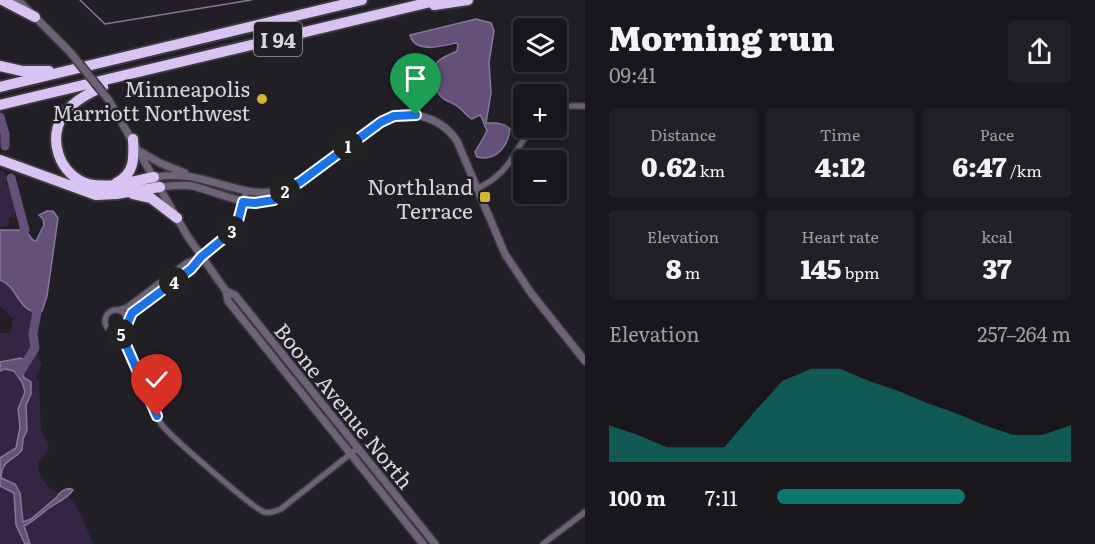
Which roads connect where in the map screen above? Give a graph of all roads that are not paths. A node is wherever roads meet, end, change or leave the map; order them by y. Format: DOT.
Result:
graph roads {
  1 [pos="2,0"];
  2 [pos="18,0"];
  3 [pos="359,0"];
  4 [pos="439,0"];
  5 [pos="468,0"];
  6 [pos="392,11"];
  7 [pos="35,17"];
  8 [pos="0,66"];
  9 [pos="82,67"];
  10 [pos="163,67"];
  11 [pos="0,87"];
  12 [pos="0,105"];
  13 [pos="585,106"];
  14 [pos="567,107"];
  15 [pos="526,138"];
  16 [pos="133,140"];
  17 [pos="139,151"];
  18 [pos="0,160"];
  19 [pos="190,175"];
  20 [pos="154,177"];
  21 [pos="107,185"];
  22 [pos="160,187"];
  23 [pos="477,189"];
  24 [pos="246,191"];
  25 [pos="124,193"];
  26 [pos="281,193"];
  27 [pos="243,202"];
  28 [pos="177,218"];
  29 [pos="201,257"];
  30 [pos="226,291"];
  31 [pos="118,310"];
  32 [pos="127,322"];
  33 [pos="120,331"];
  34 [pos="585,361"];
  35 [pos="358,448"];
  36 [pos="351,454"];
  37 [pos="585,512"];
  38 [pos="423,544"];
  39 [pos="435,544"];
  40 [pos="543,544"];
  1 -- 7 [label="highway"];
  2 -- 7 [label="street, Boone Avenue North"];
  3 -- 9 [label="highway, I 94"];
  4 -- 6 [label="highway, I 94"];
  5 -- 6 [label="highway"];
  6 -- 10 [label="highway, I 94"];
  7 -- 16 [label="street, Boone Avenue North, bridge"];
  8 -- 9 [label="highway"];
  9 -- 11 [label="highway, I 94"];
  10 -- 12 [label="highway, I 94"];
  10 -- 21 [label="highway"];
  13 -- 14 [label="street"];
  15 -- 23 [label="street"];
  16 -- 17 [label="street, Boone Avenue North"];
  16 -- 21 [label="highway"];
  17 -- 19 [label="street"];
  17 -- 20 [label="street, Boone Avenue North"];
  18 -- 25 [label="highway"];
  19 -- 20 [label="street"];
  19 -- 24 [label="street"];
  20 -- 21 [label="highway"];
  20 -- 22 [label="street, Boone Avenue North"];
  22 -- 25 [label="highway"];
  22 -- 27 [label="street"];
  22 -- 28 [label="street, Boone Avenue North"];
  23 -- 26 [label="street"];
  23 -- 34 [label="street"];
  24 -- 26 [label="street"];
  24 -- 27 [label="street"];
  25 -- 28 [label="highway"];
  26 -- 27 [label="street"];
  27 -- 29 [label="street"];
  28 -- 29 [label="street, Boone Avenue North"];
  29 -- 30 [label="street, Boone Avenue North"];
  29 -- 31 [label="street"];
  29 -- 32 [label="street"];
  30 -- 35 [label="street, Boone Avenue North"];
  30 -- 36 [label="street, Boone Avenue North"];
  31 -- 32 [label="street"];
  31 -- 33 [label="street"];
  32 -- 33 [label="street"];
  33 -- 36 [label="street"];
  35 -- 36 [label="street"];
  35 -- 39 [label="street, Boone Avenue North"];
  36 -- 38 [label="street, Boone Avenue North"];
  37 -- 40 [label="street"];
}
